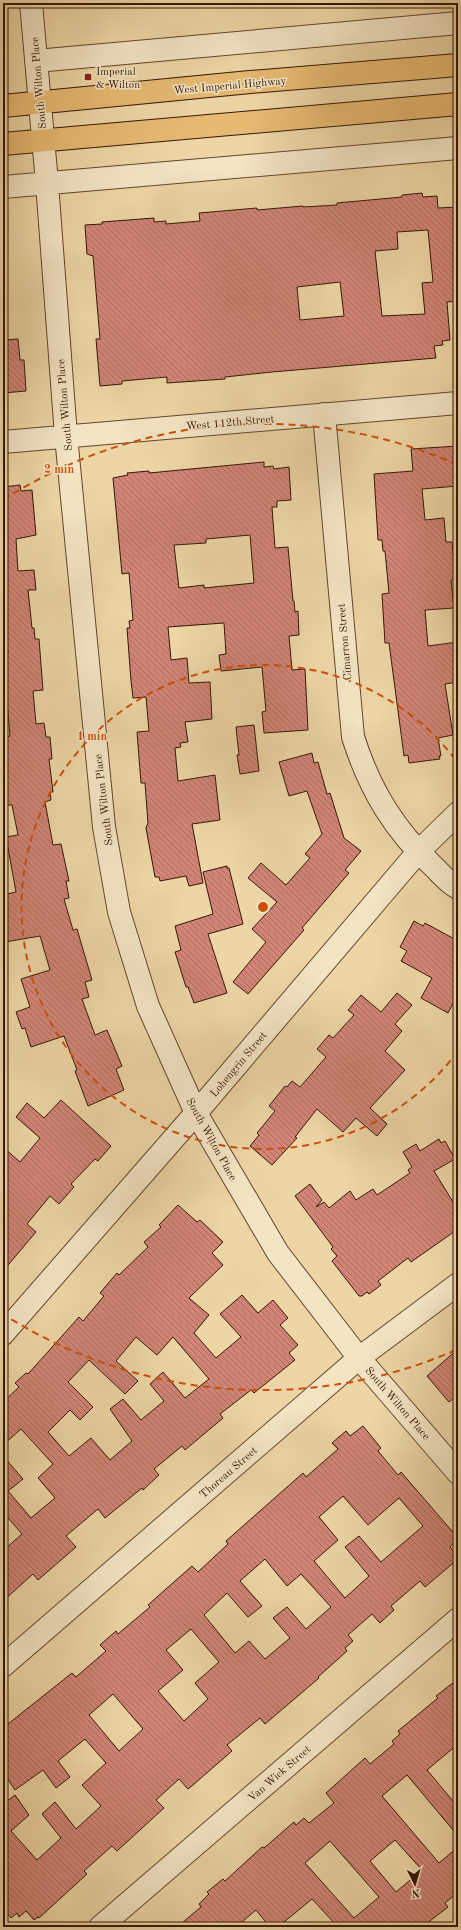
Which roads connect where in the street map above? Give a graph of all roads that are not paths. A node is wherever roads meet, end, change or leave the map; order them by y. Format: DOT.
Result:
graph roads {
  1 [pos="31,3"];
  2 [pos="458,23"];
  3 [pos="36,61"];
  4 [pos="458,65"];
  5 [pos="40,103"];
  6 [pos="458,104"];
  7 [pos="3,106"];
  8 [pos="43,141"];
  9 [pos="3,144"];
  10 [pos="458,148"];
  11 [pos="47,183"];
  12 [pos="3,187"];
  13 [pos="458,403"];
  14 [pos="324,414"];
  15 [pos="66,436"];
  16 [pos="3,442"];
  17 [pos="458,813"];
  18 [pos="418,852"];
  19 [pos="458,888"];
  20 [pos="196,1113"];
  21 [pos="458,1284"];
  22 [pos="3,1334"];
  23 [pos="359,1358"];
  24 [pos="458,1473"];
  25 [pos="458,1619"];
  26 [pos="3,1666"];
  27 [pos="100,1927"];
  1 -- 3 [label="street, South Wilton Place"];
  2 -- 3 [label="street"];
  3 -- 5 [label="street, South Wilton Place"];
  4 -- 5 [label="main road, West Imperial Highway"];
  5 -- 7 [label="main road, West Imperial Highway"];
  5 -- 8 [label="street, South Wilton Place"];
  6 -- 8 [label="main road"];
  8 -- 9 [label="main road"];
  8 -- 11 [label="street, South Wilton Place"];
  10 -- 11 [label="street"];
  11 -- 12 [label="street"];
  11 -- 15 [label="street, South Wilton Place"];
  13 -- 14 [label="street, West 112th Street"];
  14 -- 15 [label="street, West 112th Street"];
  14 -- 18 [label="street, Cimarron Street"];
  15 -- 16 [label="street, West 112th Street"];
  15 -- 20 [label="street, South Wilton Place"];
  17 -- 18 [label="street, Lohengrin Street"];
  18 -- 19 [label="street, Cimarron Street"];
  18 -- 20 [label="street, Lohengrin Street"];
  20 -- 22 [label="street, Lohengrin Street"];
  20 -- 23 [label="street, South Wilton Place"];
  21 -- 23 [label="street, Thoreau Street"];
  23 -- 24 [label="street, South Wilton Place"];
  23 -- 26 [label="street, Thoreau Street"];
  25 -- 27 [label="street, Van Wick Street"];
}
